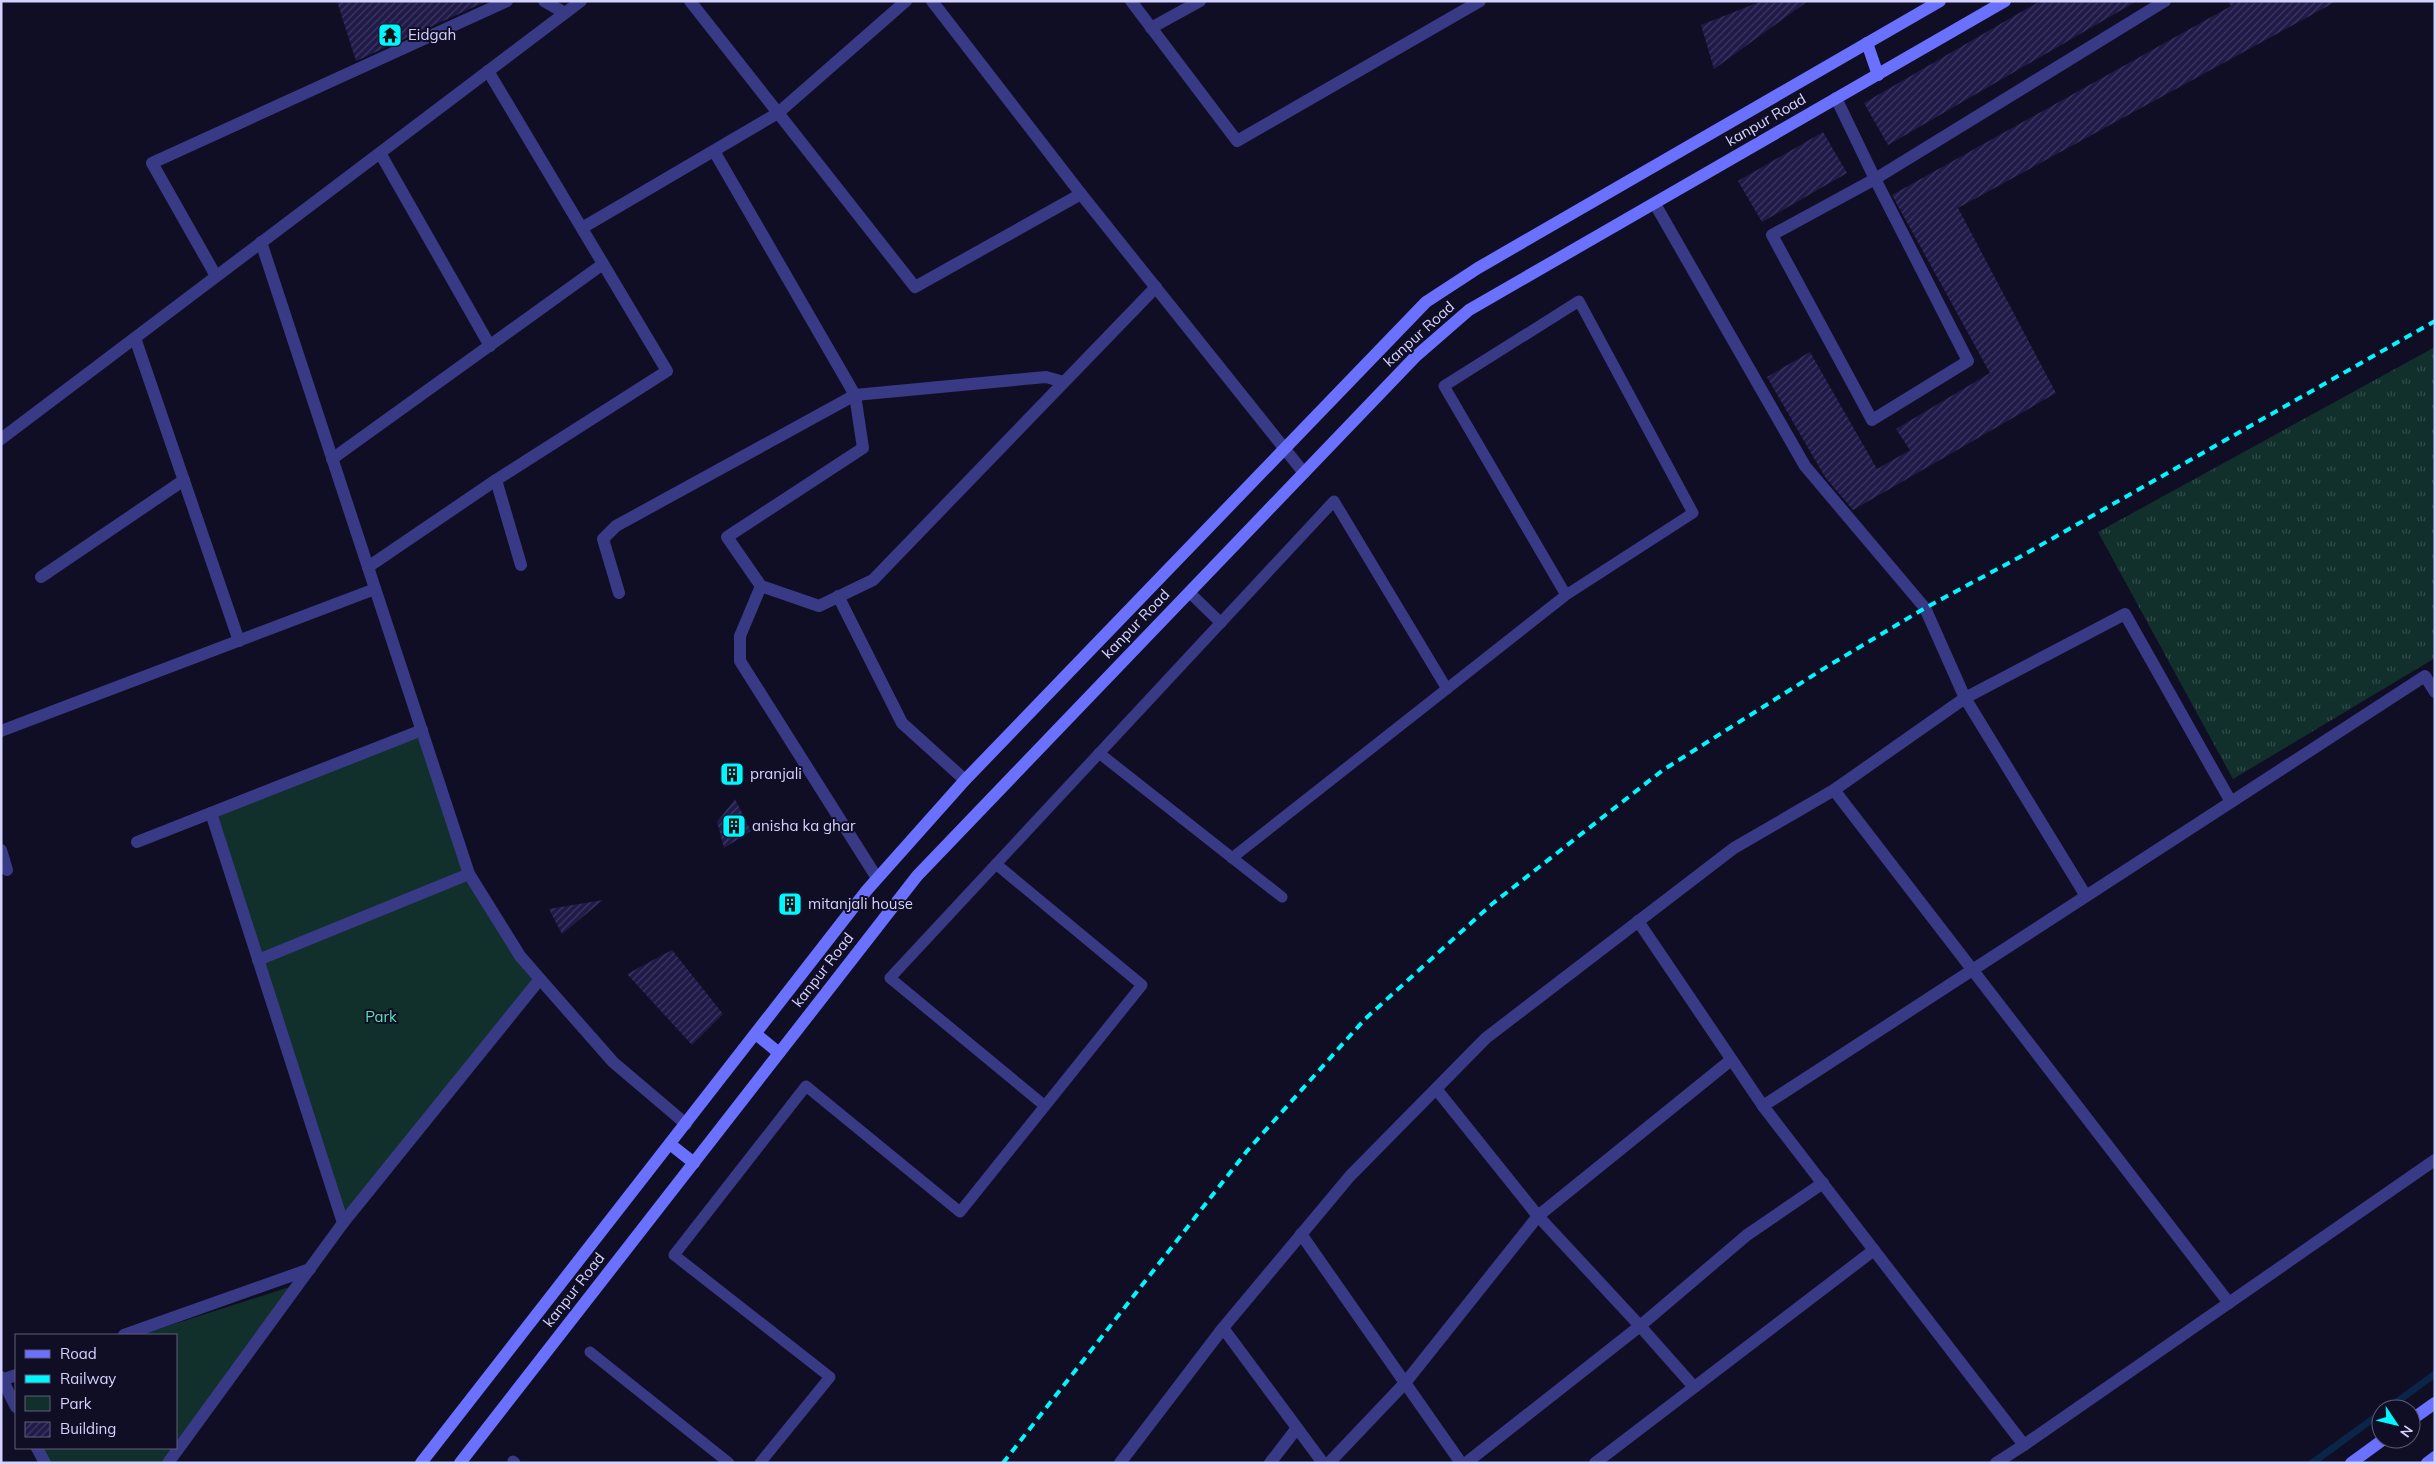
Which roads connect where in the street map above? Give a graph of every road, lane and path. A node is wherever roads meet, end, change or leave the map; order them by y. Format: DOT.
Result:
graph roads {
  1 [pos="507,1"];
  2 [pos="544,1"];
  3 [pos="581,1"];
  4 [pos="690,1"];
  5 [pos="906,1"];
  6 [pos="932,1"];
  7 [pos="1130,1"];
  8 [pos="1200,1"];
  9 [pos="1480,1"];
  10 [pos="1940,1"];
  11 [pos="2005,1"];
  12 [pos="2165,1"];
  13 [pos="565,13"];
  14 [pos="1151,28"];
  15 [pos="1867,43"];
  16 [pos="488,71"];
  17 [pos="1878,75"];
  18 [pos="1836,98"];
  19 [pos="778,113"];
  20 [pos="714,151"];
  21 [pos="380,152"];
  22 [pos="1875,179"];
  23 [pos="1081,194"];
  24 [pos="1655,204"];
  25 [pos="582,228"];
  26 [pos="261,242"];
  27 [pos="603,264"];
  28 [pos="216,276"];
  29 [pos="1156,287"];
  30 [pos="135,338"];
  31 [pos="490,346"];
  32 [pos="1064,382"];
  33 [pos="855,395"];
  34 [pos="1,439"];
  35 [pos="1285,449"];
  36 [pos="332,459"];
  37 [pos="1304,473"];
  38 [pos="184,480"];
  39 [pos="496,480"];
  40 [pos="521,565"];
  41 [pos="368,567"];
  42 [pos="41,577"];
  43 [pos="761,586"];
  44 [pos="375,589"];
  45 [pos="1189,592"];
  46 [pos="619,593"];
  47 [pos="1566,595"];
  48 [pos="838,596"];
  49 [pos="1220,623"];
  50 [pos="239,641"];
  51 [pos="1447,689"];
  52 [pos="2435,692"];
  53 [pos="1965,698"];
  54 [pos="422,730"];
  55 [pos="1,731"];
  56 [pos="1099,754"];
  57 [pos="965,780"];
  58 [pos="1834,790"];
  59 [pos="2231,802"];
  60 [pos="211,813"];
  61 [pos="137,842"];
  62 [pos="1,850"];
  63 [pos="1232,858"];
  64 [pos="996,864"];
  65 [pos="7,870"];
  66 [pos="469,874"];
  67 [pos="878,878"];
  68 [pos="2086,896"];
  69 [pos="1282,897"];
  70 [pos="1638,921"];
  71 [pos="258,960"];
  72 [pos="1971,970"];
  73 [pos="540,978"];
  74 [pos="756,1034"];
  75 [pos="779,1053"];
  76 [pos="1731,1060"];
  77 [pos="1437,1090"];
  78 [pos="1045,1106"];
  79 [pos="1763,1106"];
  80 [pos="686,1124"];
  81 [pos="670,1144"];
  82 [pos="2435,1160"];
  83 [pos="694,1163"];
  84 [pos="1823,1183"];
  85 [pos="1538,1216"];
  86 [pos="343,1223"];
  87 [pos="1302,1234"];
  88 [pos="1874,1250"];
  89 [pos="310,1269"];
  90 [pos="2229,1303"];
  91 [pos="1640,1326"];
  92 [pos="1223,1328"];
  93 [pos="127,1334"];
  94 [pos="590,1352"];
  95 [pos="15,1375"];
  96 [pos="2,1379"];
  97 [pos="1405,1383"];
  98 [pos="1694,1388"];
  99 [pos="2435,1403"];
  100 [pos="15,1405"];
  101 [pos="2421,1413"];
  102 [pos="1297,1428"];
  103 [pos="2024,1445"];
  104 [pos="2371,1448"];
  105 [pos="38,1449"];
  106 [pos="2435,1457"];
  107 [pos="45,1463"];
  108 [pos="168,1463"];
  109 [pos="421,1463"];
  110 [pos="460,1463"];
  111 [pos="729,1463"];
  112 [pos="760,1463"];
  113 [pos="1120,1463"];
  114 [pos="1270,1463"];
  115 [pos="1323,1463"];
  116 [pos="1329,1463"];
  117 [pos="1461,1463"];
  118 [pos="1466,1463"];
  119 [pos="1595,1463"];
  120 [pos="1996,1463"];
  121 [pos="2351,1463"];
  122 [pos="2427,1463"];
  1 -- 28 [label="street"];
  2 -- 13 [label="street"];
  3 -- 13 [label="street"];
  4 -- 19 [label="street"];
  5 -- 19 [label="street"];
  6 -- 23 [label="street"];
  7 -- 14 [label="street"];
  8 -- 14 [label="street"];
  9 -- 14 [label="street"];
  10 -- 15 [label="street"];
  11 -- 17 [label="street, kanpur Road"];
  12 -- 22 [label="street"];
  13 -- 16 [label="street"];
  15 -- 17 [label="street"];
  15 -- 35 [label="street"];
  16 -- 21 [label="street"];
  16 -- 25 [label="street"];
  17 -- 18 [label="street, kanpur Road"];
  18 -- 22 [label="street"];
  18 -- 24 [label="street, kanpur Road"];
  19 -- 20 [label="street"];
  19 -- 23 [label="street"];
  20 -- 25 [label="street"];
  20 -- 33 [label="street"];
  21 -- 26 [label="street"];
  21 -- 31 [label="street"];
  22 -- 22 [label="street"];
  23 -- 29 [label="street"];
  24 -- 37 [label="street, kanpur Road"];
  24 -- 53 [label="street"];
  25 -- 27 [label="street"];
  26 -- 28 [label="street"];
  26 -- 36 [label="street"];
  27 -- 31 [label="street"];
  27 -- 39 [label="street"];
  28 -- 30 [label="street"];
  29 -- 32 [label="street"];
  29 -- 35 [label="street"];
  30 -- 34 [label="street"];
  30 -- 38 [label="street"];
  31 -- 36 [label="street"];
  32 -- 33 [label="street"];
  32 -- 48 [label="street"];
  33 -- 43 [label="street"];
  33 -- 46 [label="street"];
  35 -- 37 [label="street"];
  35 -- 57 [label="street"];
  36 -- 41 [label="street"];
  37 -- 45 [label="street, kanpur Road"];
  38 -- 42 [label="street"];
  38 -- 50 [label="street"];
  39 -- 40 [label="street"];
  39 -- 41 [label="street"];
  41 -- 44 [label="street"];
  43 -- 48 [label="street"];
  43 -- 67 [label="street"];
  44 -- 50 [label="street"];
  44 -- 54 [label="street"];
  45 -- 49 [label="lane"];
  45 -- 75 [label="street, kanpur Road"];
  47 -- 47 [label="lane"];
  47 -- 51 [label="lane"];
  48 -- 57 [label="street"];
  49 -- 51 [label="lane"];
  49 -- 56 [label="lane"];
  50 -- 55 [label="street"];
  51 -- 63 [label="lane"];
  52 -- 59 [label="street"];
  53 -- 58 [label="street"];
  53 -- 59 [label="street"];
  53 -- 68 [label="street"];
  54 -- 60 [label="street"];
  54 -- 66 [label="street"];
  56 -- 63 [label="lane"];
  56 -- 64 [label="lane"];
  57 -- 67 [label="street"];
  58 -- 70 [label="street"];
  58 -- 72 [label="street"];
  59 -- 68 [label="street"];
  60 -- 61 [label="street"];
  60 -- 71 [label="street"];
  62 -- 65 [label="street"];
  63 -- 69 [label="lane"];
  64 -- 78 [label="lane"];
  64 -- 78 [label="lane"];
  66 -- 71 [label="street"];
  66 -- 73 [label="street"];
  67 -- 74 [label="street"];
  68 -- 72 [label="street"];
  70 -- 76 [label="street"];
  70 -- 77 [label="street"];
  71 -- 86 [label="street"];
  72 -- 79 [label="street"];
  72 -- 90 [label="street"];
  73 -- 80 [label="street"];
  73 -- 86 [label="street"];
  74 -- 75 [label="street"];
  74 -- 80 [label="street"];
  75 -- 83 [label="street, kanpur Road"];
  76 -- 79 [label="street"];
  76 -- 85 [label="street"];
  77 -- 85 [label="street"];
  77 -- 87 [label="street"];
  78 -- 112 [label="lane"];
  79 -- 84 [label="street"];
  80 -- 81 [label="street"];
  81 -- 83 [label="street"];
  81 -- 109 [label="street"];
  82 -- 90 [label="street"];
  83 -- 110 [label="street, kanpur Road"];
  84 -- 88 [label="street"];
  84 -- 91 [label="street"];
  85 -- 91 [label="street"];
  85 -- 97 [label="street"];
  86 -- 89 [label="street"];
  87 -- 92 [label="street"];
  87 -- 97 [label="street"];
  88 -- 98 [label="street"];
  88 -- 103 [label="street"];
  89 -- 93 [label="street"];
  89 -- 108 [label="street"];
  90 -- 103 [label="street"];
  91 -- 98 [label="street"];
  91 -- 118 [label="street"];
  92 -- 102 [label="street"];
  92 -- 113 [label="street"];
  94 -- 111 [label="lane"];
  95 -- 96 [label="street"];
  96 -- 100 [label="street"];
  97 -- 116 [label="street"];
  97 -- 117 [label="street"];
  98 -- 119 [label="street"];
  99 -- 101 [label="street"];
  102 -- 114 [label="street"];
  102 -- 115 [label="street"];
  103 -- 120 [label="street"];
  104 -- 121 [label="street"];
  105 -- 107 [label="street"];
  106 -- 122 [label="street"];
}
